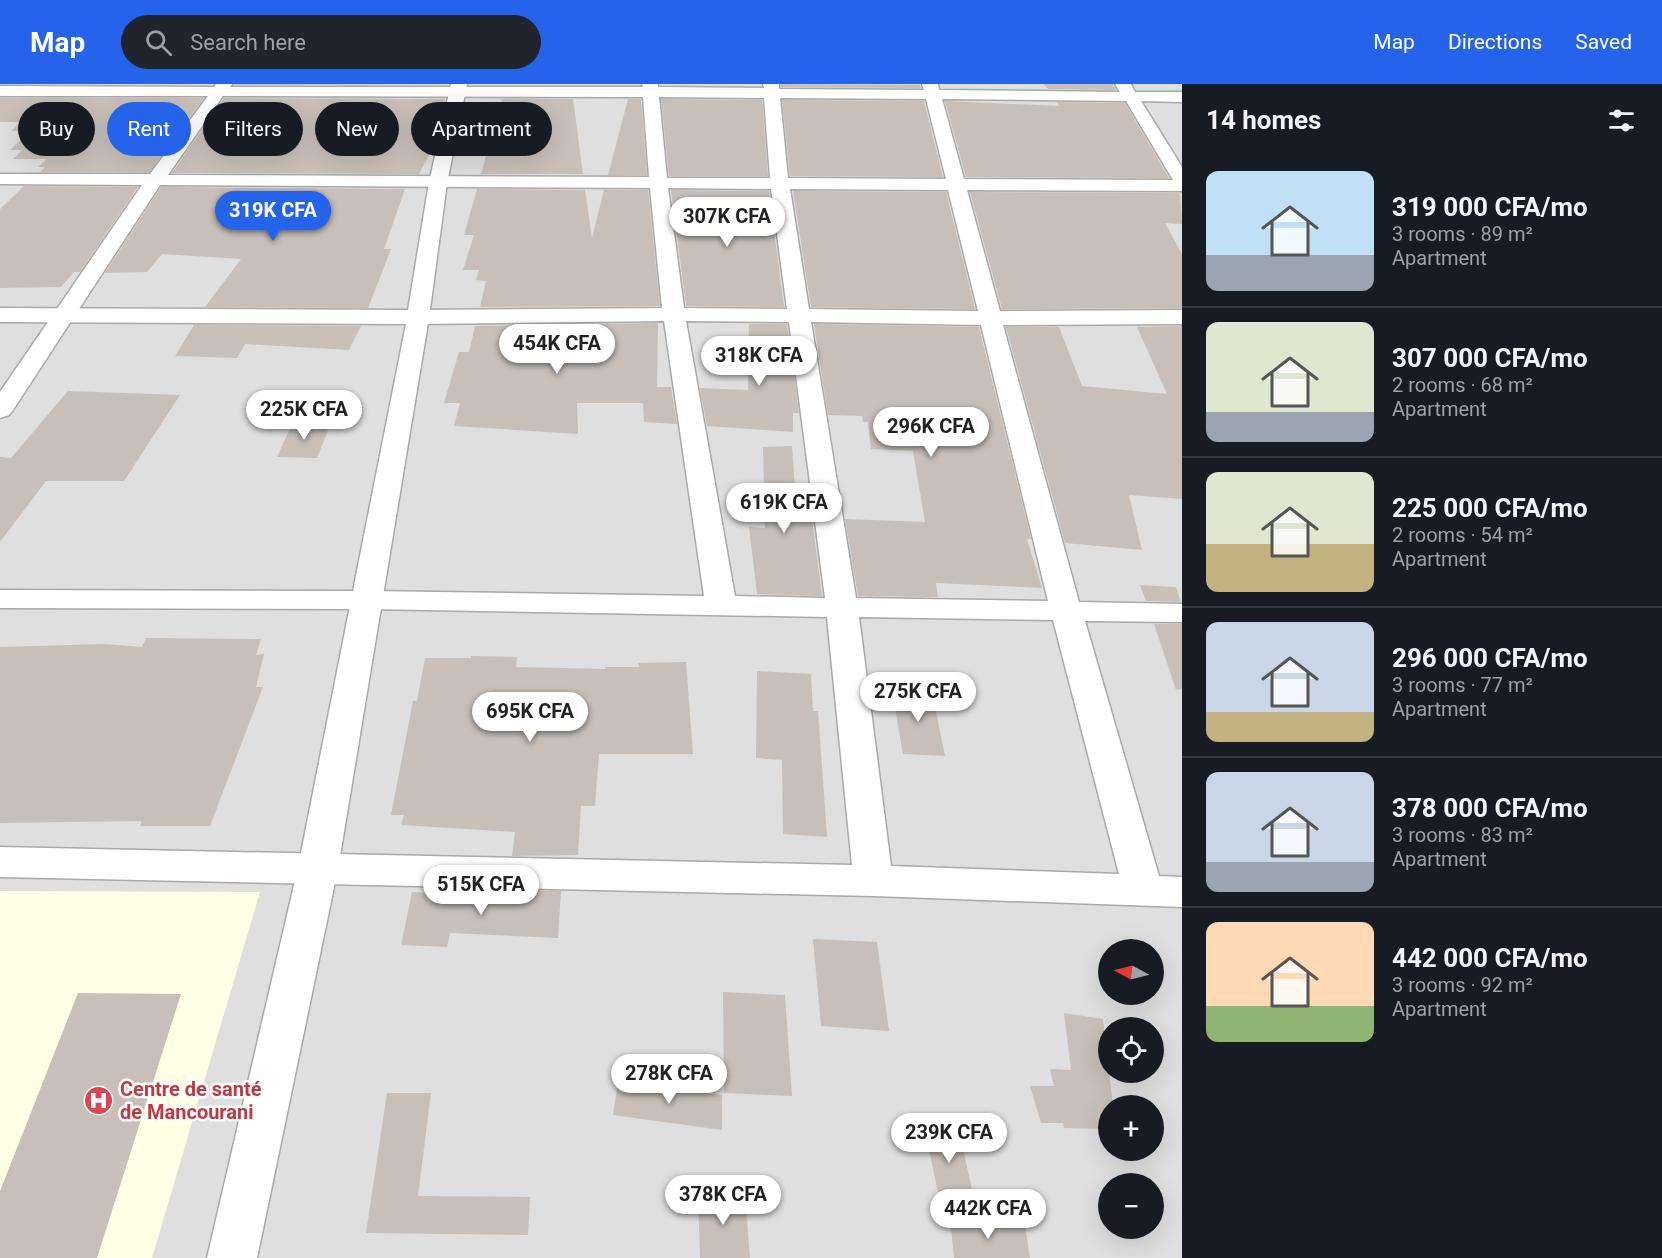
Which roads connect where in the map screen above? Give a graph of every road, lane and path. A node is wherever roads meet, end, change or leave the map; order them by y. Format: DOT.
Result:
graph roads {
  1 [pos="221,88"];
  2 [pos="459,88"];
  3 [pos="650,88"];
  4 [pos="771,88"];
  5 [pos="930,89"];
  6 [pos="1126,90"];
  7 [pos="0,91"];
  8 [pos="1182,97"];
  9 [pos="0,179"];
  10 [pos="154,180"];
  11 [pos="1182,181"];
  12 [pos="438,183"];
  13 [pos="657,184"];
  14 [pos="780,184"];
  15 [pos="957,185"];
  16 [pos="1182,186"];
  17 [pos="63,314"];
  18 [pos="674,314"];
  19 [pos="0,315"];
  20 [pos="800,315"];
  21 [pos="418,317"];
  22 [pos="1182,317"];
  23 [pos="991,318"];
  24 [pos="0,410"];
  25 [pos="0,598"];
  26 [pos="369,600"];
  27 [pos="721,607"];
  28 [pos="842,608"];
  29 [pos="1066,610"];
  30 [pos="1182,613"];
  31 [pos="0,862"];
  32 [pos="318,868"];
  33 [pos="873,881"];
  34 [pos="1143,890"];
  35 [pos="1182,891"];
  36 [pos="232,1258"];
  1 -- 2 [label="street"];
  1 -- 7 [label="street"];
  1 -- 10 [label="street"];
  2 -- 3 [label="street"];
  2 -- 12 [label="street"];
  3 -- 4 [label="street"];
  3 -- 13 [label="street"];
  4 -- 5 [label="street"];
  4 -- 14 [label="street"];
  5 -- 6 [label="street"];
  5 -- 15 [label="street"];
  6 -- 8 [label="street"];
  6 -- 11 [label="street"];
  9 -- 10 [label="street"];
  10 -- 12 [label="street"];
  10 -- 17 [label="street"];
  12 -- 13 [label="street"];
  12 -- 21 [label="street"];
  13 -- 14 [label="street"];
  13 -- 18 [label="street"];
  14 -- 15 [label="street"];
  14 -- 20 [label="street"];
  15 -- 16 [label="street"];
  15 -- 23 [label="street"];
  17 -- 19 [label="street"];
  17 -- 21 [label="street"];
  17 -- 24 [label="street"];
  18 -- 20 [label="street"];
  18 -- 21 [label="street"];
  18 -- 27 [label="street"];
  20 -- 23 [label="street"];
  20 -- 28 [label="street"];
  21 -- 26 [label="street"];
  22 -- 23 [label="street"];
  23 -- 29 [label="street"];
  25 -- 26 [label="street"];
  26 -- 27 [label="street"];
  26 -- 32 [label="street"];
  27 -- 28 [label="street"];
  28 -- 29 [label="street"];
  28 -- 33 [label="street"];
  29 -- 30 [label="street"];
  29 -- 34 [label="street"];
  31 -- 32 [label="street"];
  32 -- 33 [label="street"];
  32 -- 36 [label="street"];
  33 -- 34 [label="street"];
  34 -- 35 [label="street"];
}
